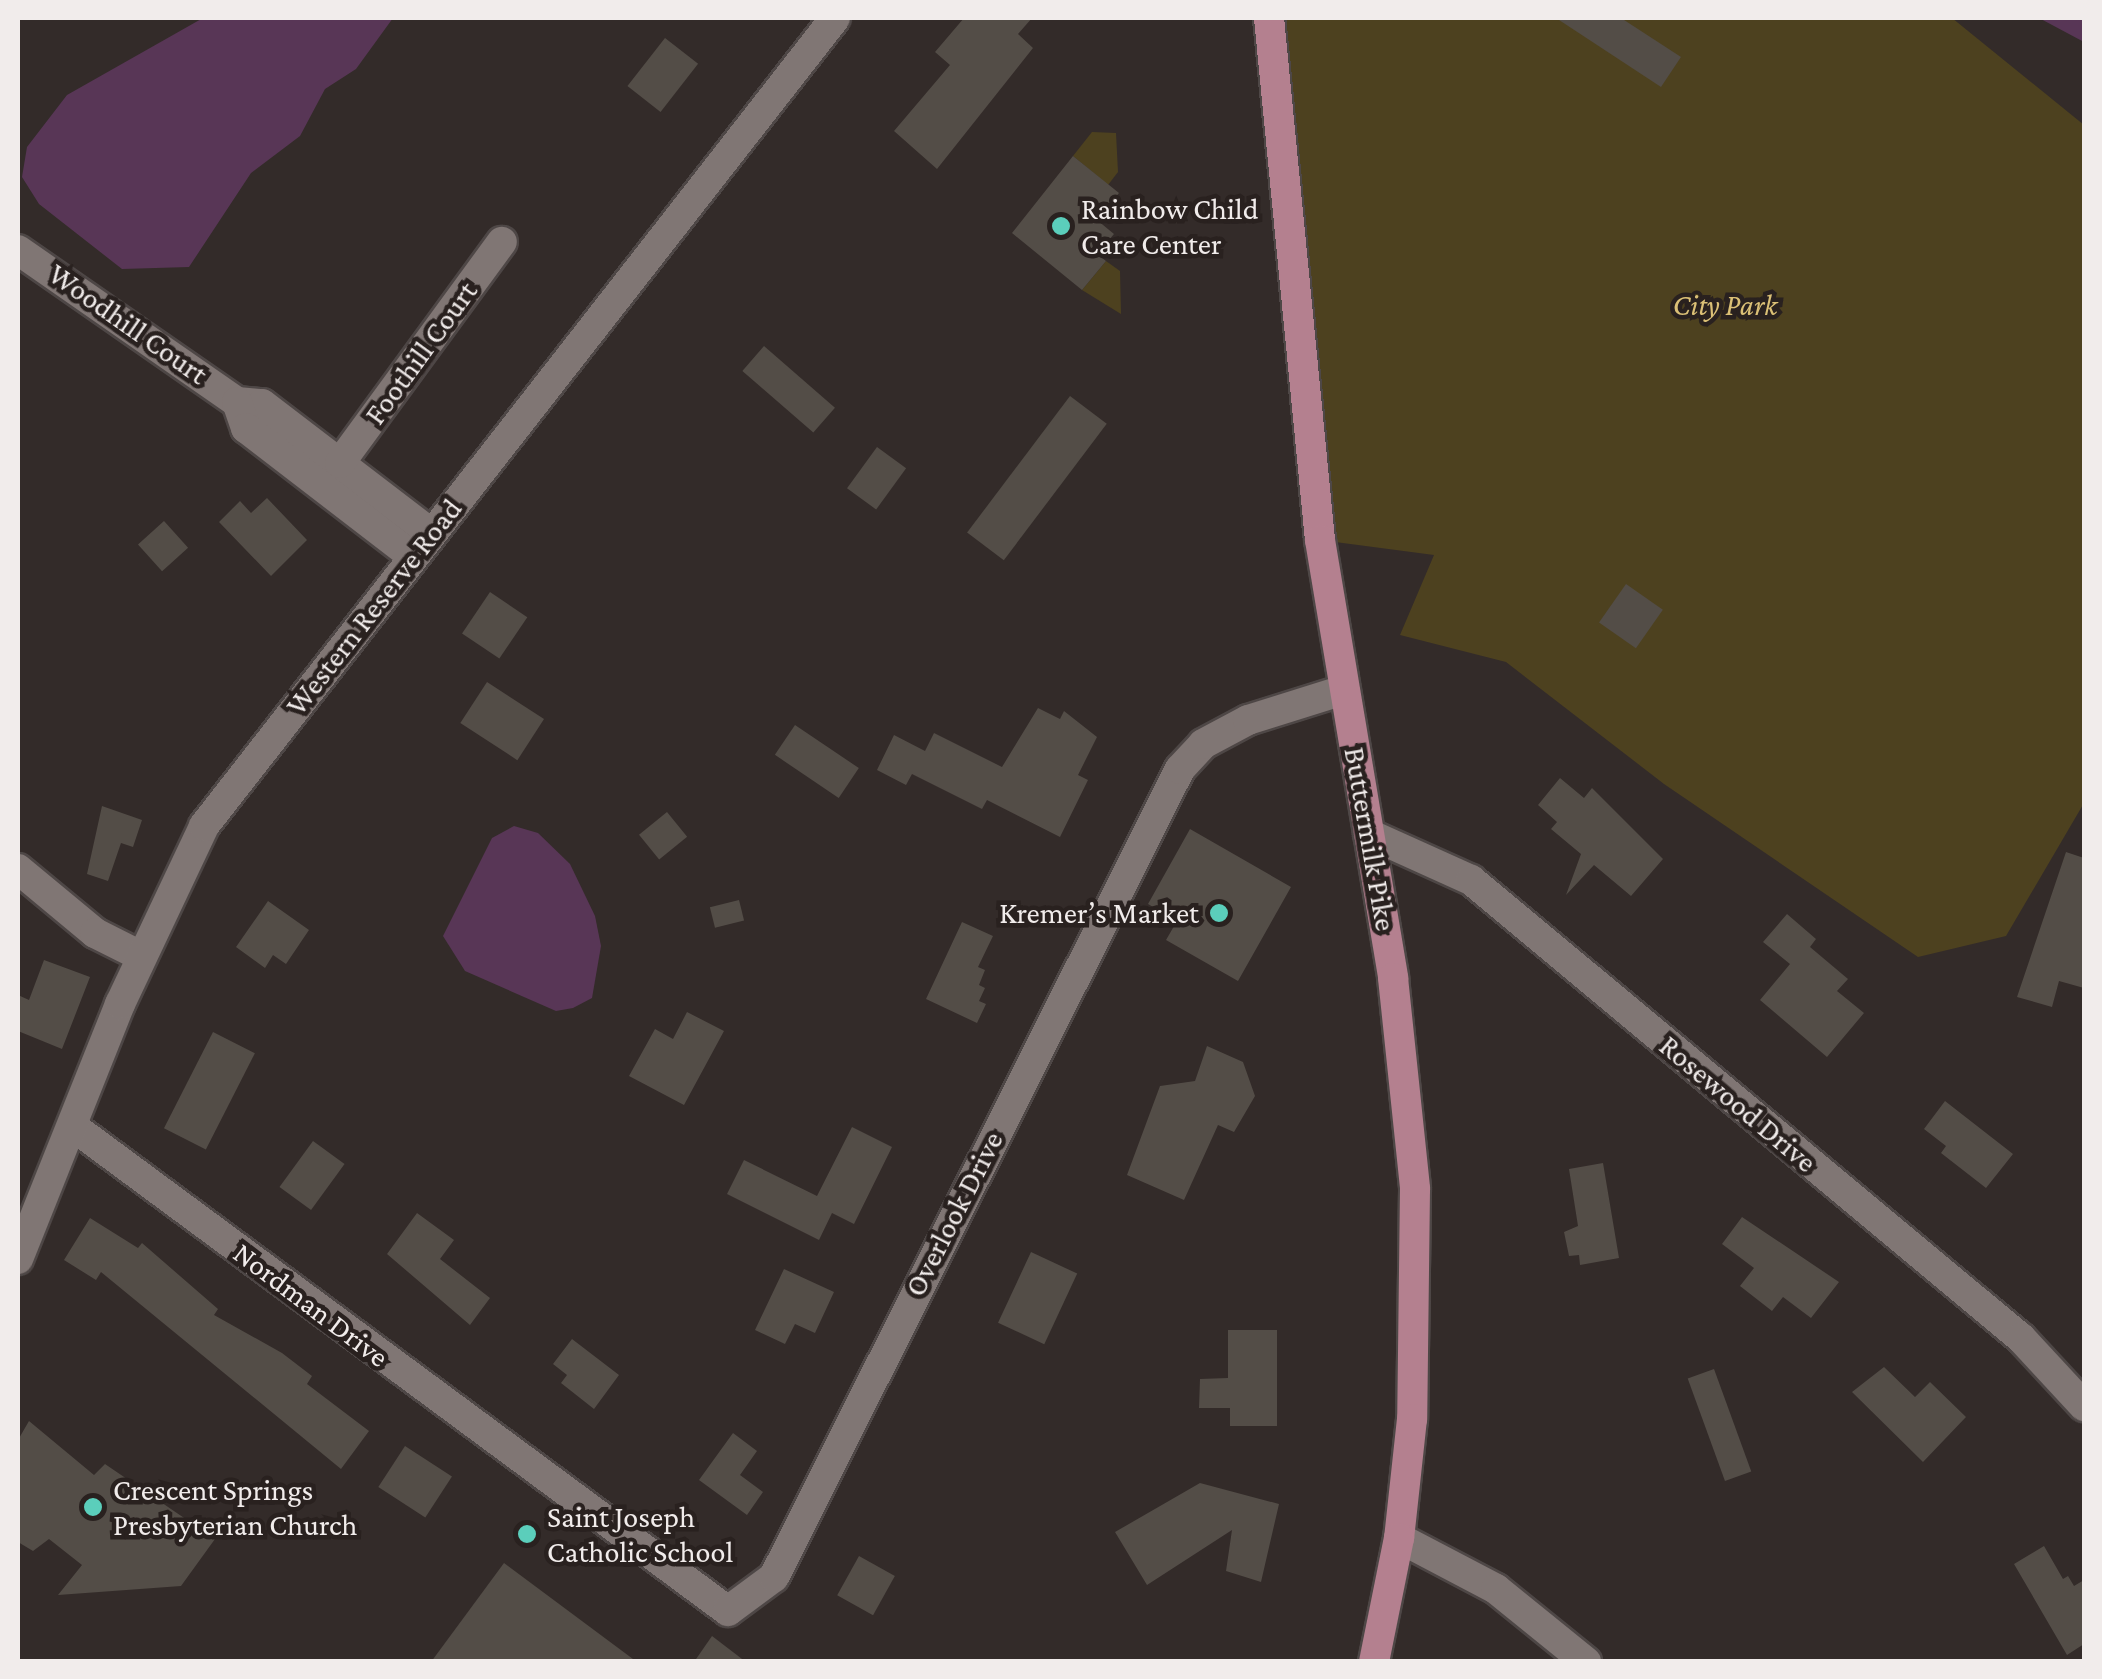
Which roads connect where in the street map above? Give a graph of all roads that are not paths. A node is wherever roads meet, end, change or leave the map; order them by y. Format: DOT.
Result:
graph roads {
  1 [pos="835,18"];
  2 [pos="1269,18"];
  3 [pos="502,242"];
  4 [pos="18,250"];
  5 [pos="237,402"];
  6 [pos="340,464"];
  7 [pos="421,544"];
  8 [pos="1344,690"];
  9 [pos="1369,834"];
  10 [pos="18,869"];
  11 [pos="141,956"];
  12 [pos="74,1128"];
  13 [pos="18,1258"];
  14 [pos="2084,1406"];
  15 [pos="547,1482"];
  16 [pos="1399,1538"];
  17 [pos="1374,1662"];
  18 [pos="1586,1662"];
  1 -- 7 [label="street, Western Reserve Road"];
  2 -- 8 [label="main road, Buttermilk Pike"];
  3 -- 6 [label="street, Foothill Court"];
  4 -- 5 [label="street, Woodhill Court"];
  5 -- 6 [label="street, Woodhill Court"];
  5 -- 7 [label="street, Woodhill Court"];
  6 -- 7 [label="street, Woodhill Court"];
  7 -- 11 [label="street, Western Reserve Road"];
  8 -- 9 [label="main road, Buttermilk Pike"];
  8 -- 15 [label="street, Overlook Drive"];
  9 -- 14 [label="street, Rosewood Drive"];
  9 -- 16 [label="main road, Buttermilk Pike"];
  10 -- 11 [label="street"];
  11 -- 12 [label="street, Western Reserve Road"];
  12 -- 13 [label="street, Western Reserve Road"];
  12 -- 15 [label="street, Nordman Drive"];
  16 -- 17 [label="main road, Buttermilk Pike"];
  16 -- 18 [label="street"];
}
